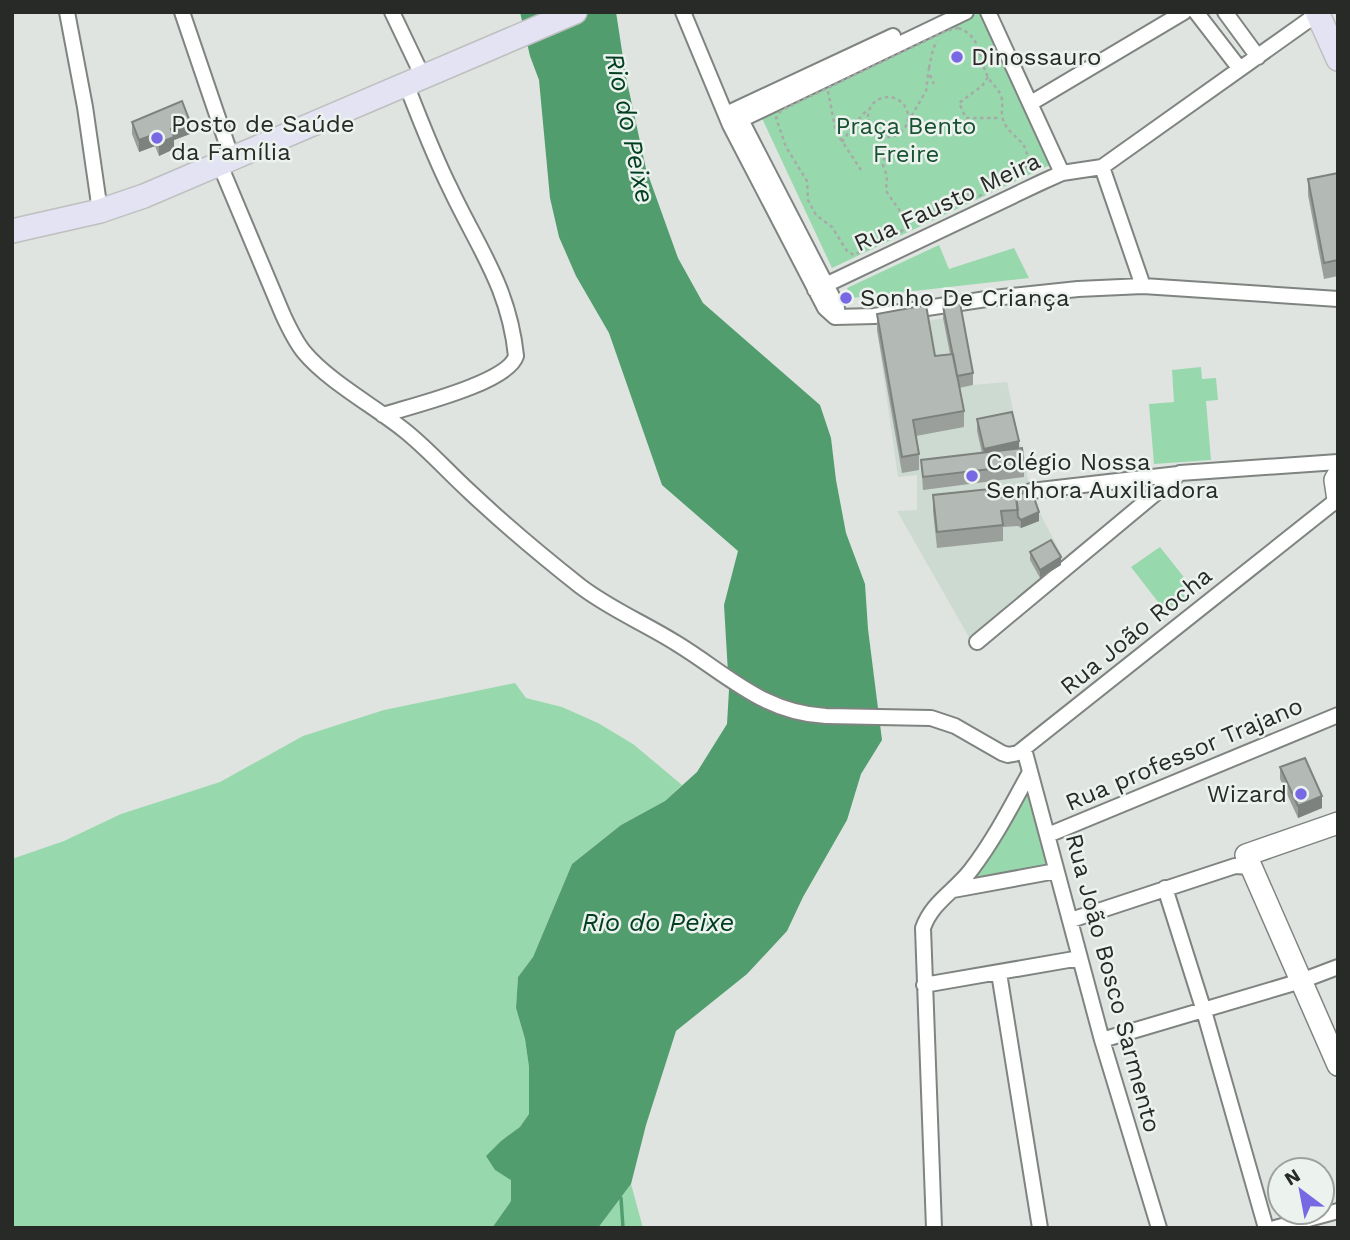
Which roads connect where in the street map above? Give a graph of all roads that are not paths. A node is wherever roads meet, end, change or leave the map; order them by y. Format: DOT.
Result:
graph roads {
  1 [pos="67,12"];
  2 [pos="182,12"];
  3 [pos="392,12"];
  4 [pos="575,12"];
  5 [pos="683,12"];
  6 [pos="945,12"];
  7 [pos="966,12"];
  8 [pos="988,12"];
  9 [pos="1196,12"];
  10 [pos="1225,12"];
  11 [pos="1318,13"];
  12 [pos="1177,14"];
  13 [pos="1258,57"];
  14 [pos="1338,59"];
  15 [pos="1240,69"];
  16 [pos="415,81"];
  17 [pos="1031,103"];
  18 [pos="733,117"];
  19 [pos="226,162"];
  20 [pos="1102,167"];
  21 [pos="1062,173"];
  22 [pos="100,211"];
  23 [pos="12,231"];
  24 [pos="1143,286"];
  25 [pos="820,287"];
  26 [pos="1338,299"];
  27 [pos="383,415"];
  28 [pos="1338,462"];
  29 [pos="1180,473"];
  30 [pos="1338,475"];
  31 [pos="1031,491"];
  32 [pos="1338,500"];
  33 [pos="978,642"];
  34 [pos="1338,715"];
  35 [pos="1024,749"];
  36 [pos="1030,772"];
  37 [pos="1338,823"];
  38 [pos="1048,835"];
  39 [pos="1338,837"];
  40 [pos="1250,861"];
  41 [pos="1056,871"];
  42 [pos="1165,888"];
  43 [pos="952,890"];
  44 [pos="1071,920"];
  45 [pos="1080,958"];
  46 [pos="1338,967"];
  47 [pos="999,973"];
  48 [pos="1305,980"];
  49 [pos="924,985"];
  50 [pos="1204,1011"];
  51 [pos="1338,1039"];
  52 [pos="1102,1040"];
  53 [pos="1338,1065"];
  54 [pos="1338,1211"];
  55 [pos="934,1228"];
  56 [pos="1040,1228"];
  57 [pos="1158,1228"];
  58 [pos="1266,1228"];
  59 [pos="1275,1228"];
  1 -- 22 [label="street"];
  2 -- 19 [label="street"];
  3 -- 16 [label="street"];
  4 -- 16 [label="main road"];
  5 -- 18 [label="street"];
  6 -- 18 [label="street"];
  7 -- 18 [label="street"];
  8 -- 17 [label="street"];
  9 -- 15 [label="street"];
  10 -- 13 [label="street"];
  11 -- 13 [label="street"];
  11 -- 14 [label="main road"];
  12 -- 17 [label="street"];
  13 -- 15 [label="street"];
  15 -- 20 [label="street"];
  16 -- 19 [label="main road"];
  16 -- 27 [label="street"];
  17 -- 21 [label="street"];
  18 -- 25 [label="street"];
  19 -- 22 [label="main road"];
  19 -- 27 [label="street"];
  20 -- 21 [label="street, Rua Fausto Meira"];
  20 -- 24 [label="street"];
  21 -- 25 [label="street, Rua Fausto Meira"];
  22 -- 23 [label="main road"];
  24 -- 25 [label="street"];
  24 -- 26 [label="street"];
  27 -- 35 [label="street"];
  28 -- 29 [label="street"];
  29 -- 31 [label="street"];
  29 -- 33 [label="street"];
  30 -- 32 [label="street"];
  32 -- 35 [label="street, Rua João Rocha"];
  34 -- 38 [label="street, Rua professor Trajano"];
  35 -- 36 [label="street, Rua João Bosco Sarmento"];
  36 -- 38 [label="street, Rua João Bosco Sarmento"];
  36 -- 43 [label="street"];
  37 -- 40 [label="street"];
  38 -- 41 [label="street, Rua João Bosco Sarmento"];
  39 -- 40 [label="street"];
  40 -- 42 [label="street"];
  40 -- 48 [label="street"];
  41 -- 43 [label="street"];
  41 -- 44 [label="street, Rua João Bosco Sarmento"];
  42 -- 44 [label="street"];
  42 -- 50 [label="street"];
  43 -- 49 [label="street"];
  44 -- 45 [label="street, Rua João Bosco Sarmento"];
  45 -- 47 [label="street"];
  45 -- 52 [label="street, Rua João Bosco Sarmento"];
  46 -- 48 [label="street"];
  47 -- 49 [label="street"];
  47 -- 56 [label="street"];
  48 -- 50 [label="street"];
  48 -- 51 [label="street"];
  48 -- 53 [label="street"];
  49 -- 55 [label="street"];
  50 -- 52 [label="street"];
  50 -- 58 [label="street"];
  52 -- 57 [label="street, Rua João Bosco Sarmento"];
  54 -- 59 [label="street"];
}
